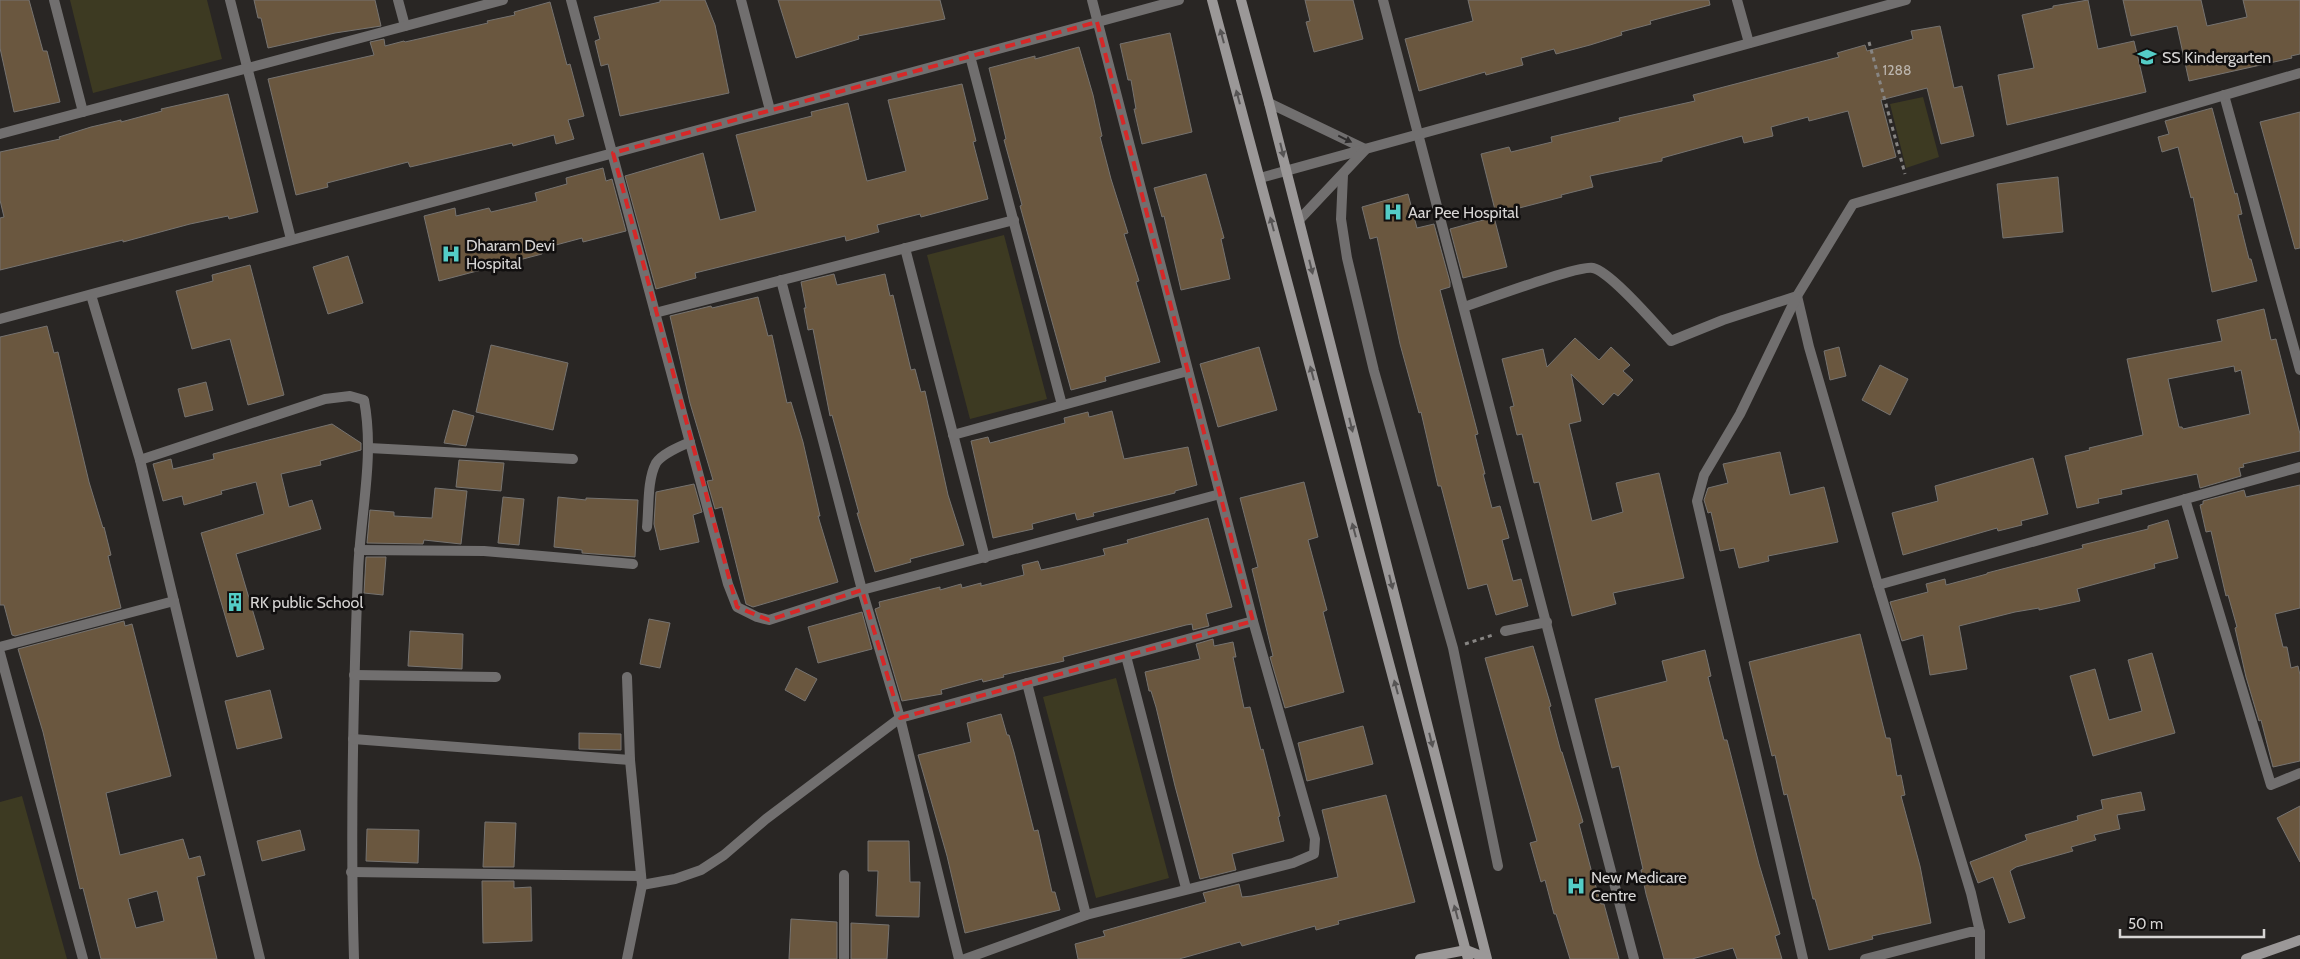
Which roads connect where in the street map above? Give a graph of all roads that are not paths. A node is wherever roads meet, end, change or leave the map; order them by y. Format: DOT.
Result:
graph roads {
  1 [pos="54,0"];
  2 [pos="230,0"];
  3 [pos="398,0"];
  4 [pos="503,0"];
  5 [pos="571,0"];
  6 [pos="741,0"];
  7 [pos="1092,0"];
  8 [pos="1179,0"];
  9 [pos="1212,0"];
  10 [pos="1241,0"];
  11 [pos="1383,0"];
  12 [pos="1737,0"];
  13 [pos="1906,0"];
  14 [pos="1097,22"];
  15 [pos="405,26"];
  16 [pos="1749,43"];
  17 [pos="970,56"];
  18 [pos="247,68"];
  19 [pos="2300,73"];
  20 [pos="2224,95"];
  21 [pos="1270,103"];
  22 [pos="770,110"];
  23 [pos="83,112"];
  24 [pos="0,134"];
  25 [pos="1419,134"];
  26 [pos="1366,149"];
  27 [pos="613,152"];
  28 [pos="1287,171"];
  29 [pos="1343,175"];
  30 [pos="1260,178"];
  31 [pos="1014,220"];
  32 [pos="1299,220"];
  33 [pos="291,239"];
  34 [pos="905,248"];
  35 [pos="781,280"];
  36 [pos="91,295"];
  37 [pos="1797,296"];
  38 [pos="1464,307"];
  39 [pos="655,312"];
  40 [pos="0,319"];
  41 [pos="2300,370"];
  42 [pos="1188,371"];
  43 [pos="1062,405"];
  44 [pos="953,435"];
  45 [pos="690,442"];
  46 [pos="370,448"];
  47 [pos="574,459"];
  48 [pos="140,460"];
  49 [pos="2300,467"];
  50 [pos="1220,494"];
  51 [pos="2185,499"];
  52 [pos="647,527"];
  53 [pos="359,550"];
  54 [pos="985,558"];
  55 [pos="633,564"];
  56 [pos="1878,585"];
  57 [pos="862,590"];
  58 [pos="174,601"];
  59 [pos="1253,621"];
  60 [pos="1547,622"];
  61 [pos="1505,631"];
  62 [pos="0,647"];
  63 [pos="0,654"];
  64 [pos="1126,656"];
  65 [pos="354,675"];
  66 [pos="496,677"];
  67 [pos="627,677"];
  68 [pos="1027,683"];
  69 [pos="900,718"];
  70 [pos="353,739"];
  71 [pos="630,760"];
  72 [pos="2300,773"];
  73 [pos="1498,866"];
  74 [pos="351,872"];
  75 [pos="844,875"];
  76 [pos="642,881"];
  77 [pos="1186,888"];
  78 [pos="1086,915"];
  79 [pos="1980,932"];
  80 [pos="2300,940"];
  81 [pos="1467,954"];
  82 [pos="83,959"];
  83 [pos="260,959"];
  84 [pos="354,959"];
  85 [pos="627,959"];
  86 [pos="844,959"];
  87 [pos="959,959"];
  88 [pos="965,959"];
  89 [pos="1420,959"];
  90 [pos="1486,959"];
  91 [pos="1634,959"];
  92 [pos="1803,959"];
  93 [pos="1865,959"];
  94 [pos="1980,959"];
  95 [pos="2246,959"];
  1 -- 23 [label="street"];
  2 -- 18 [label="street"];
  3 -- 15 [label="street"];
  4 -- 15 [label="street"];
  5 -- 27 [label="street"];
  6 -- 22 [label="street"];
  7 -- 14 [label="street"];
  8 -- 14 [label="street"];
  30 -- 9 [label="main road, one-way"];
  10 -- 21 [label="main road"];
  11 -- 25 [label="street"];
  12 -- 16 [label="street"];
  13 -- 16 [label="street"];
  14 -- 17 [label="street"];
  14 -- 42 [label="street"];
  15 -- 18 [label="street"];
  16 -- 25 [label="street"];
  17 -- 22 [label="street"];
  17 -- 31 [label="street"];
  18 -- 23 [label="street"];
  18 -- 33 [label="street"];
  19 -- 20 [label="street"];
  20 -- 37 [label="street"];
  20 -- 41 [label="street"];
  21 -- 26 [label="street, one-way"];
  21 -- 28 [label="main road, one-way"];
  22 -- 27 [label="street"];
  23 -- 24 [label="street"];
  25 -- 26 [label="street"];
  25 -- 38 [label="street"];
  26 -- 28 [label="street"];
  26 -- 29 [label="street"];
  27 -- 33 [label="street"];
  27 -- 39 [label="street"];
  28 -- 30 [label="street"];
  28 -- 32 [label="main road"];
  29 -- 32 [label="street"];
  29 -- 73 [label="street"];
  81 -- 30 [label="main road, one-way"];
  31 -- 34 [label="street"];
  31 -- 43 [label="street"];
  32 -- 90 [label="main road, one-way"];
  33 -- 36 [label="street"];
  34 -- 35 [label="street"];
  34 -- 44 [label="street"];
  35 -- 39 [label="street"];
  35 -- 57 [label="street"];
  36 -- 40 [label="street"];
  36 -- 48 [label="street"];
  37 -- 38 [label="street"];
  37 -- 56 [label="street"];
  37 -- 92 [label="street"];
  38 -- 60 [label="street"];
  39 -- 45 [label="street"];
  42 -- 43 [label="street"];
  42 -- 50 [label="street"];
  43 -- 44 [label="street"];
  44 -- 54 [label="street"];
  45 -- 52 [label="street"];
  45 -- 57 [label="street"];
  46 -- 47 [label="street"];
  46 -- 48 [label="street"];
  46 -- 53 [label="street"];
  48 -- 58 [label="street"];
  49 -- 51 [label="street"];
  50 -- 54 [label="street"];
  50 -- 59 [label="street"];
  51 -- 56 [label="street"];
  51 -- 72 [label="street"];
  53 -- 55 [label="street"];
  53 -- 65 [label="street"];
  54 -- 57 [label="street"];
  56 -- 79 [label="street"];
  57 -- 69 [label="street"];
  58 -- 62 [label="street"];
  58 -- 83 [label="street"];
  59 -- 64 [label="street"];
  59 -- 77 [label="street"];
  60 -- 61 [label="street"];
  60 -- 91 [label="street"];
  63 -- 82 [label="street"];
  64 -- 68 [label="street"];
  64 -- 77 [label="street"];
  65 -- 66 [label="street"];
  65 -- 70 [label="street"];
  67 -- 71 [label="street"];
  68 -- 69 [label="street"];
  68 -- 78 [label="street"];
  69 -- 76 [label="street"];
  69 -- 87 [label="street"];
  70 -- 71 [label="street"];
  70 -- 74 [label="street"];
  71 -- 76 [label="street"];
  74 -- 76 [label="street"];
  74 -- 84 [label="street"];
  75 -- 86 [label="street"];
  76 -- 85 [label="street"];
  77 -- 78 [label="street"];
  78 -- 88 [label="street"];
  79 -- 93 [label="street"];
  79 -- 94 [label="street"];
  80 -- 95 [label="main road"];
  81 -- 89 [label="main road"];
  81 -- 90 [label="main road"];
}
